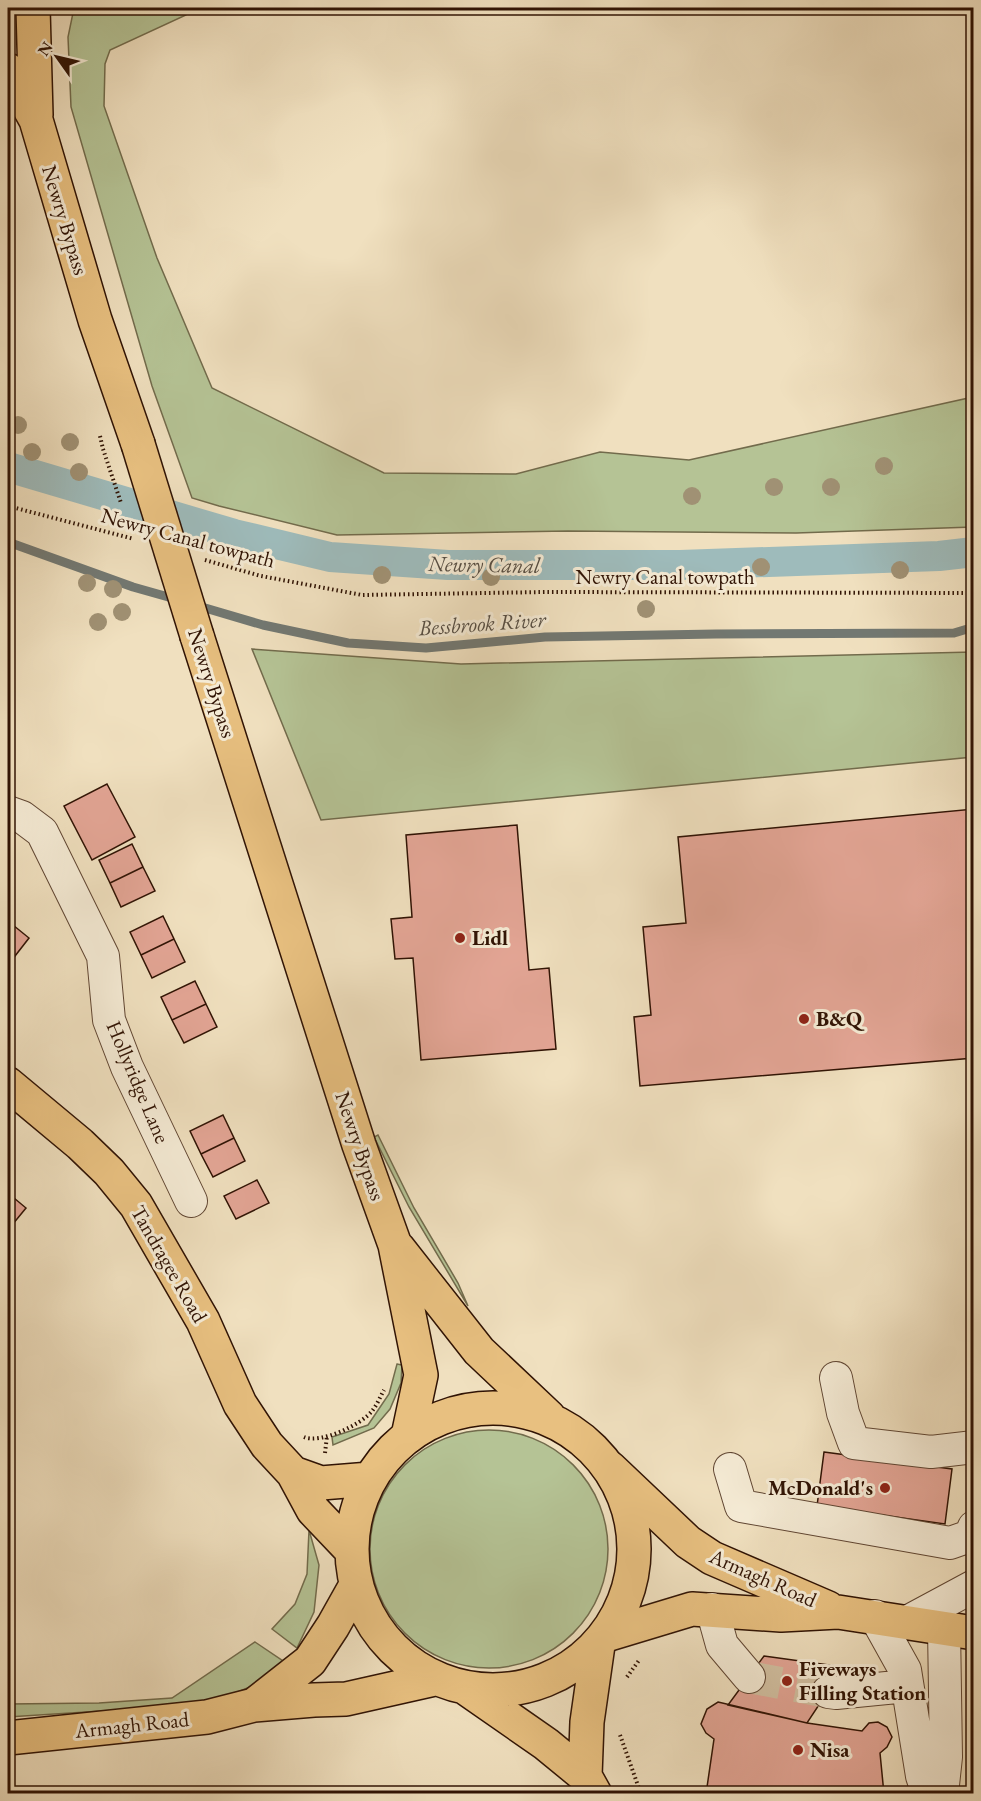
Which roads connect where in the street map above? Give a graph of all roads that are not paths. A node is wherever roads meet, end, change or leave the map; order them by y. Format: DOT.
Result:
graph roads {
  1 [pos="33,8"];
  2 [pos="8,70"];
  3 [pos="36,120"];
  4 [pos="8,812"];
  5 [pos="8,1084"];
  6 [pos="191,1201"];
  7 [pos="395,1245"];
  8 [pos="836,1378"];
  9 [pos="552,1420"];
  10 [pos="408,1436"];
  11 [pos="974,1445"];
  12 [pos="610,1468"];
  13 [pos="730,1469"];
  14 [pos="293,1473"];
  15 [pos="370,1479"];
  16 [pos="974,1527"];
  17 [pos="351,1550"];
  18 [pos="356,1585"];
  19 [pos="974,1586"];
  20 [pos="712,1609"];
  21 [pos="838,1612"];
  22 [pos="891,1619"];
  23 [pos="958,1631"];
  24 [pos="602,1640"];
  25 [pos="749,1677"];
  26 [pos="435,1679"];
  27 [pos="907,1686"];
  28 [pos="466,1689"];
  29 [pos="828,1692"];
  30 [pos="254,1705"];
  31 [pos="8,1738"];
  32 [pos="590,1785"];
  33 [pos="928,1794"];
  34 [pos="942,1794"];
  1 -- 3 [label="main road"];
  2 -- 3 [label="main road"];
  3 -- 7 [label="main road, Newry Bypass, bridge"];
  4 -- 6 [label="street, Hollyridge Lane"];
  5 -- 14 [label="main road, Tandragee Road"];
  7 -- 9 [label="main road"];
  7 -- 10 [label="main road"];
  8 -- 11 [label="street"];
  9 -- 10 [label="main road"];
  9 -- 12 [label="main road"];
  10 -- 15 [label="main road"];
  12 -- 21 [label="main road, Armagh Road"];
  12 -- 24 [label="main road"];
  13 -- 16 [label="street"];
  14 -- 15 [label="main road, Tandragee Road"];
  14 -- 17 [label="main road, Tandragee Road"];
  15 -- 17 [label="main road"];
  17 -- 18 [label="main road"];
  18 -- 26 [label="main road"];
  18 -- 30 [label="main road, Armagh Road"];
  19 -- 22 [label="street"];
  20 -- 21 [label="main road, Armagh Road"];
  20 -- 24 [label="main road, Armagh Road"];
  20 -- 25 [label="street"];
  21 -- 22 [label="main road, Armagh Road"];
  22 -- 23 [label="main road, Armagh Road"];
  22 -- 27 [label="street"];
  23 -- 34 [label="street"];
  24 -- 28 [label="main road"];
  24 -- 32 [label="main road"];
  26 -- 28 [label="main road"];
  26 -- 30 [label="main road, Armagh Road"];
  27 -- 29 [label="street"];
  27 -- 33 [label="street"];
  28 -- 32 [label="main road"];
  30 -- 31 [label="main road, Armagh Road"];
}
